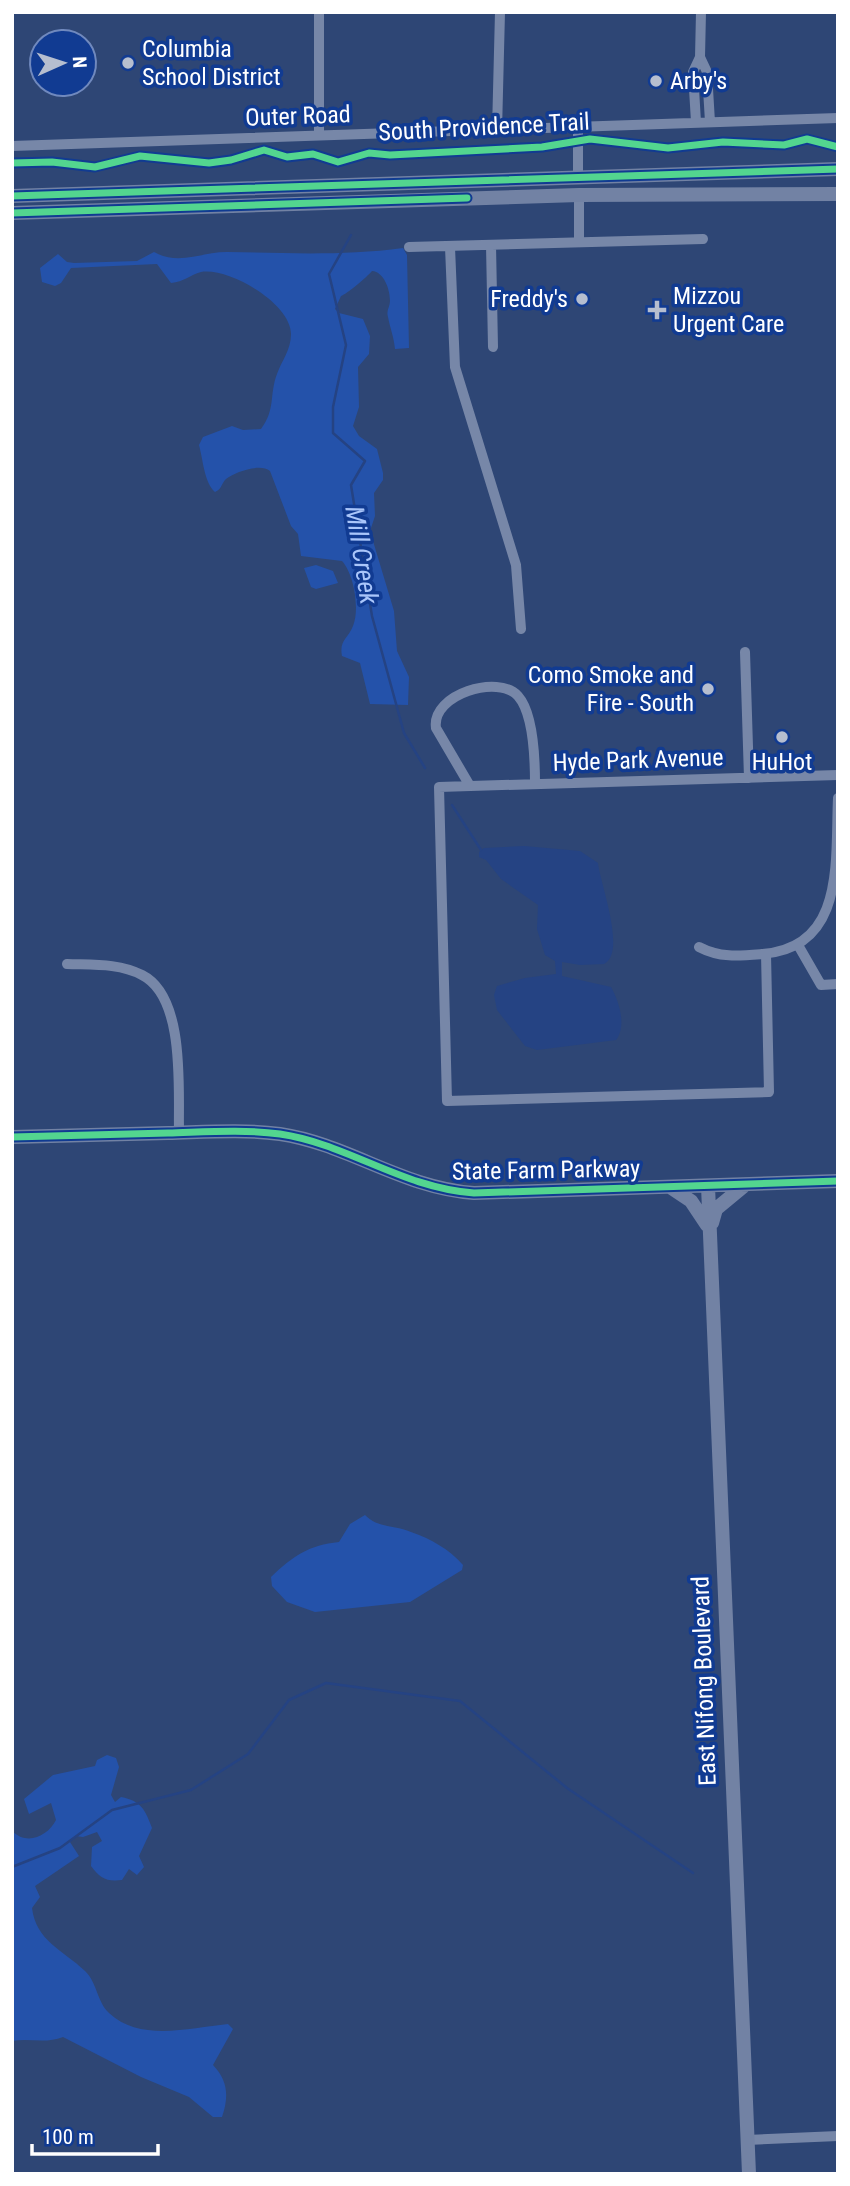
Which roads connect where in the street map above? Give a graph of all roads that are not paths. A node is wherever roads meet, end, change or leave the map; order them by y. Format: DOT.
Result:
graph roads {
  1 [pos="319,12"];
  2 [pos="500,12"];
  3 [pos="701,12"];
  4 [pos="700,57"];
  5 [pos="838,118"];
  6 [pos="695,122"];
  7 [pos="710,122"];
  8 [pos="578,127"];
  9 [pos="497,131"];
  10 [pos="319,135"];
  11 [pos="12,146"];
  12 [pos="838,169"];
  13 [pos="696,173"];
  14 [pos="578,178"];
  15 [pos="838,194"];
  16 [pos="579,195"];
  17 [pos="12,196"];
  18 [pos="467,198"];
  19 [pos="12,213"];
  20 [pos="703,239"];
  21 [pos="579,242"];
  22 [pos="491,245"];
  23 [pos="409,247"];
  24 [pos="450,247"];
  25 [pos="493,347"];
  26 [pos="521,629"];
  27 [pos="745,652"];
  28 [pos="838,775"];
  29 [pos="749,778"];
  30 [pos="535,784"];
  31 [pos="470,786"];
  32 [pos="838,798"];
  33 [pos="798,945"];
  34 [pos="699,947"];
  35 [pos="766,954"];
  36 [pos="67,964"];
  37 [pos="838,984"];
  38 [pos="179,1132"];
  39 [pos="12,1137"];
  40 [pos="838,1181"];
  41 [pos="746,1185"];
  42 [pos="708,1186"];
  43 [pos="670,1187"];
  44 [pos="710,1231"];
  45 [pos="838,2136"];
  46 [pos="747,2140"];
  47 [pos="749,2174"];
  1 -- 10 [label="street"];
  2 -- 9 [label="street"];
  3 -- 4 [label="street"];
  4 -- 6 [label="street"];
  4 -- 7 [label="street"];
  5 -- 7 [label="street, Outer Road"];
  6 -- 7 [label="street, Outer Road"];
  6 -- 8 [label="street, Outer Road"];
  8 -- 9 [label="street, Outer Road"];
  8 -- 14 [label="street"];
  9 -- 10 [label="street, Outer Road"];
  10 -- 11 [label="street, Outer Road"];
  12 -- 13 [label="street"];
  13 -- 14 [label="street"];
  13 -- 16 [label="street"];
  14 -- 17 [label="street"];
  14 -- 18 [label="street"];
  15 -- 16 [label="street"];
  16 -- 18 [label="street"];
  16 -- 21 [label="street"];
  18 -- 19 [label="street"];
  20 -- 21 [label="street"];
  21 -- 22 [label="street"];
  22 -- 24 [label="street"];
  22 -- 25 [label="street"];
  23 -- 24 [label="street"];
  24 -- 26 [label="street"];
  27 -- 29 [label="street"];
  28 -- 29 [label="street, Hyde Park Avenue"];
  29 -- 30 [label="street, Hyde Park Avenue"];
  30 -- 31 [label="street, Hyde Park Avenue"];
  30 -- 31 [label="street"];
  31 -- 35 [label="street, Hyde Park Avenue"];
  32 -- 33 [label="street"];
  33 -- 35 [label="street"];
  33 -- 37 [label="street"];
  34 -- 35 [label="street"];
  36 -- 38 [label="street"];
  38 -- 39 [label="street, State Farm Parkway"];
  38 -- 43 [label="street, State Farm Parkway"];
  40 -- 41 [label="street, State Farm Parkway"];
  41 -- 42 [label="street, State Farm Parkway"];
  41 -- 44 [label="street"];
  42 -- 43 [label="street, State Farm Parkway"];
  42 -- 44 [label="street, East Nifong Boulevard"];
  43 -- 44 [label="street"];
  44 -- 46 [label="street, East Nifong Boulevard"];
  45 -- 46 [label="street"];
  46 -- 47 [label="street, East Nifong Boulevard"];
}
